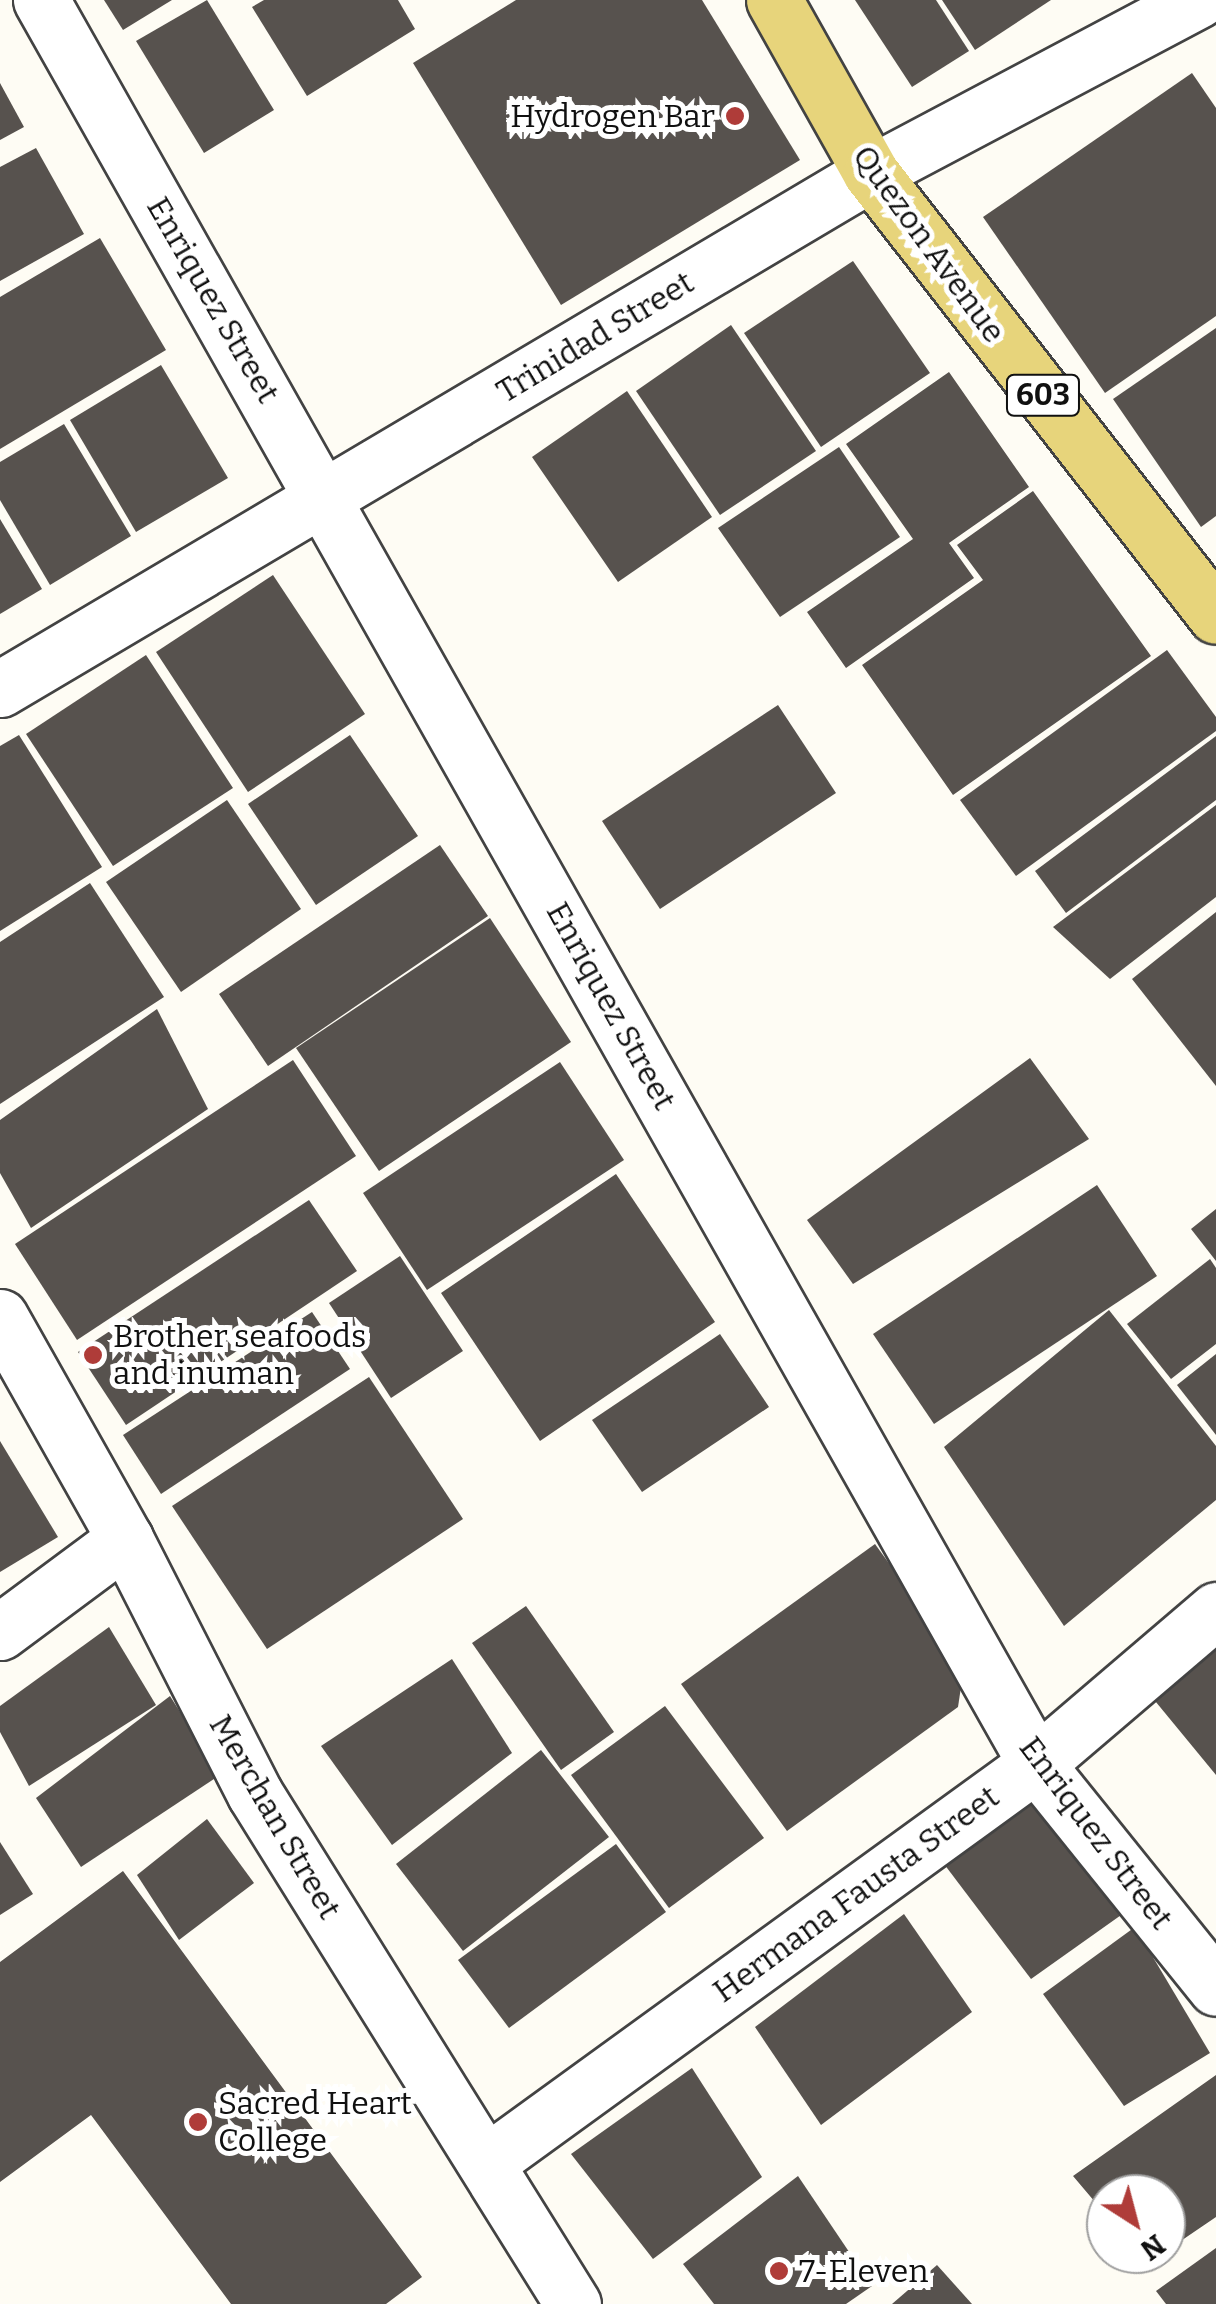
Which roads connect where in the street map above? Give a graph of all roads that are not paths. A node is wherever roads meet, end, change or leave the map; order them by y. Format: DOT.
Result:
graph roads {
  1 [pos="41,0"];
  2 [pos="774,0"];
  3 [pos="1198,0"];
  4 [pos="871,173"];
  5 [pos="326,498"];
  6 [pos="1216,616"];
  7 [pos="0,689"];
  8 [pos="0,1317"];
  9 [pos="125,1539"];
  10 [pos="1216,1610"];
  11 [pos="0,1632"];
  12 [pos="1036,1764"];
  13 [pos="1216,1988"];
  14 [pos="486,2164"];
  15 [pos="573,2304"];
  1 -- 5 [label="street, Enriquez Street"];
  2 -- 4 [label="main road, Quezon Avenue / 603"];
  3 -- 4 [label="street, Trinidad Street"];
  4 -- 5 [label="street, Trinidad Street"];
  4 -- 6 [label="main road, Quezon Avenue / 603"];
  5 -- 7 [label="street, Trinidad Street"];
  5 -- 12 [label="street, Enriquez Street"];
  8 -- 9 [label="street, Merchan Street"];
  9 -- 11 [label="street"];
  9 -- 14 [label="street, Merchan Street"];
  10 -- 12 [label="street, Hermana Fausta Street"];
  12 -- 13 [label="street, Enriquez Street"];
  12 -- 14 [label="street, Hermana Fausta Street"];
  14 -- 15 [label="street, Merchan Street"];
}
